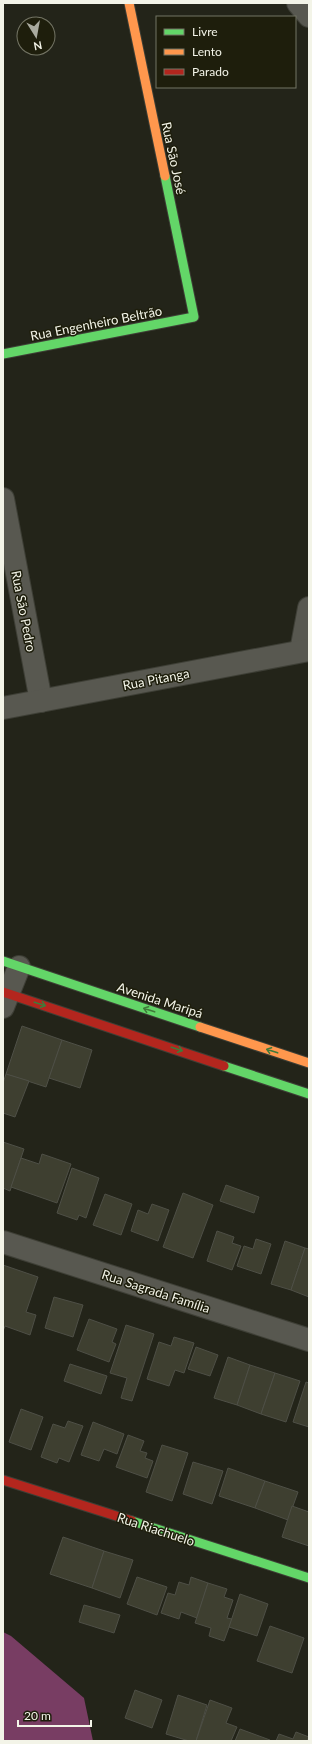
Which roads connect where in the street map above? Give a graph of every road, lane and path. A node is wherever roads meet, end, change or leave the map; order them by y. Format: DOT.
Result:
graph roads {
  1 [pos="129,3"];
  2 [pos="298,3"];
  3 [pos="309,16"];
  4 [pos="194,317"];
  5 [pos="3,354"];
  6 [pos="3,499"];
  7 [pos="309,608"];
  8 [pos="305,651"];
  9 [pos="41,701"];
  10 [pos="3,708"];
  11 [pos="11,964"];
  12 [pos="5,997"];
  13 [pos="309,1063"];
  14 [pos="309,1094"];
  15 [pos="3,1242"];
  16 [pos="309,1340"];
  17 [pos="3,1480"];
  18 [pos="309,1578"];
  1 -- 4 [label="street, Rua São José"];
  2 -- 3 [label="street"];
  4 -- 5 [label="street, Rua Engenheiro Beltrão"];
  6 -- 9 [label="street, Rua São Pedro"];
  7 -- 8 [label="street"];
  8 -- 9 [label="street, Rua Pitanga"];
  9 -- 10 [label="street, Rua Pitanga"];
  11 -- 12 [label="street"];
  13 -- 11 [label="street, Avenida Maripá, one-way"];
  12 -- 14 [label="street, one-way"];
  15 -- 16 [label="street, Rua Sagrada Família"];
  17 -- 18 [label="street, Rua Riachuelo"];
}
